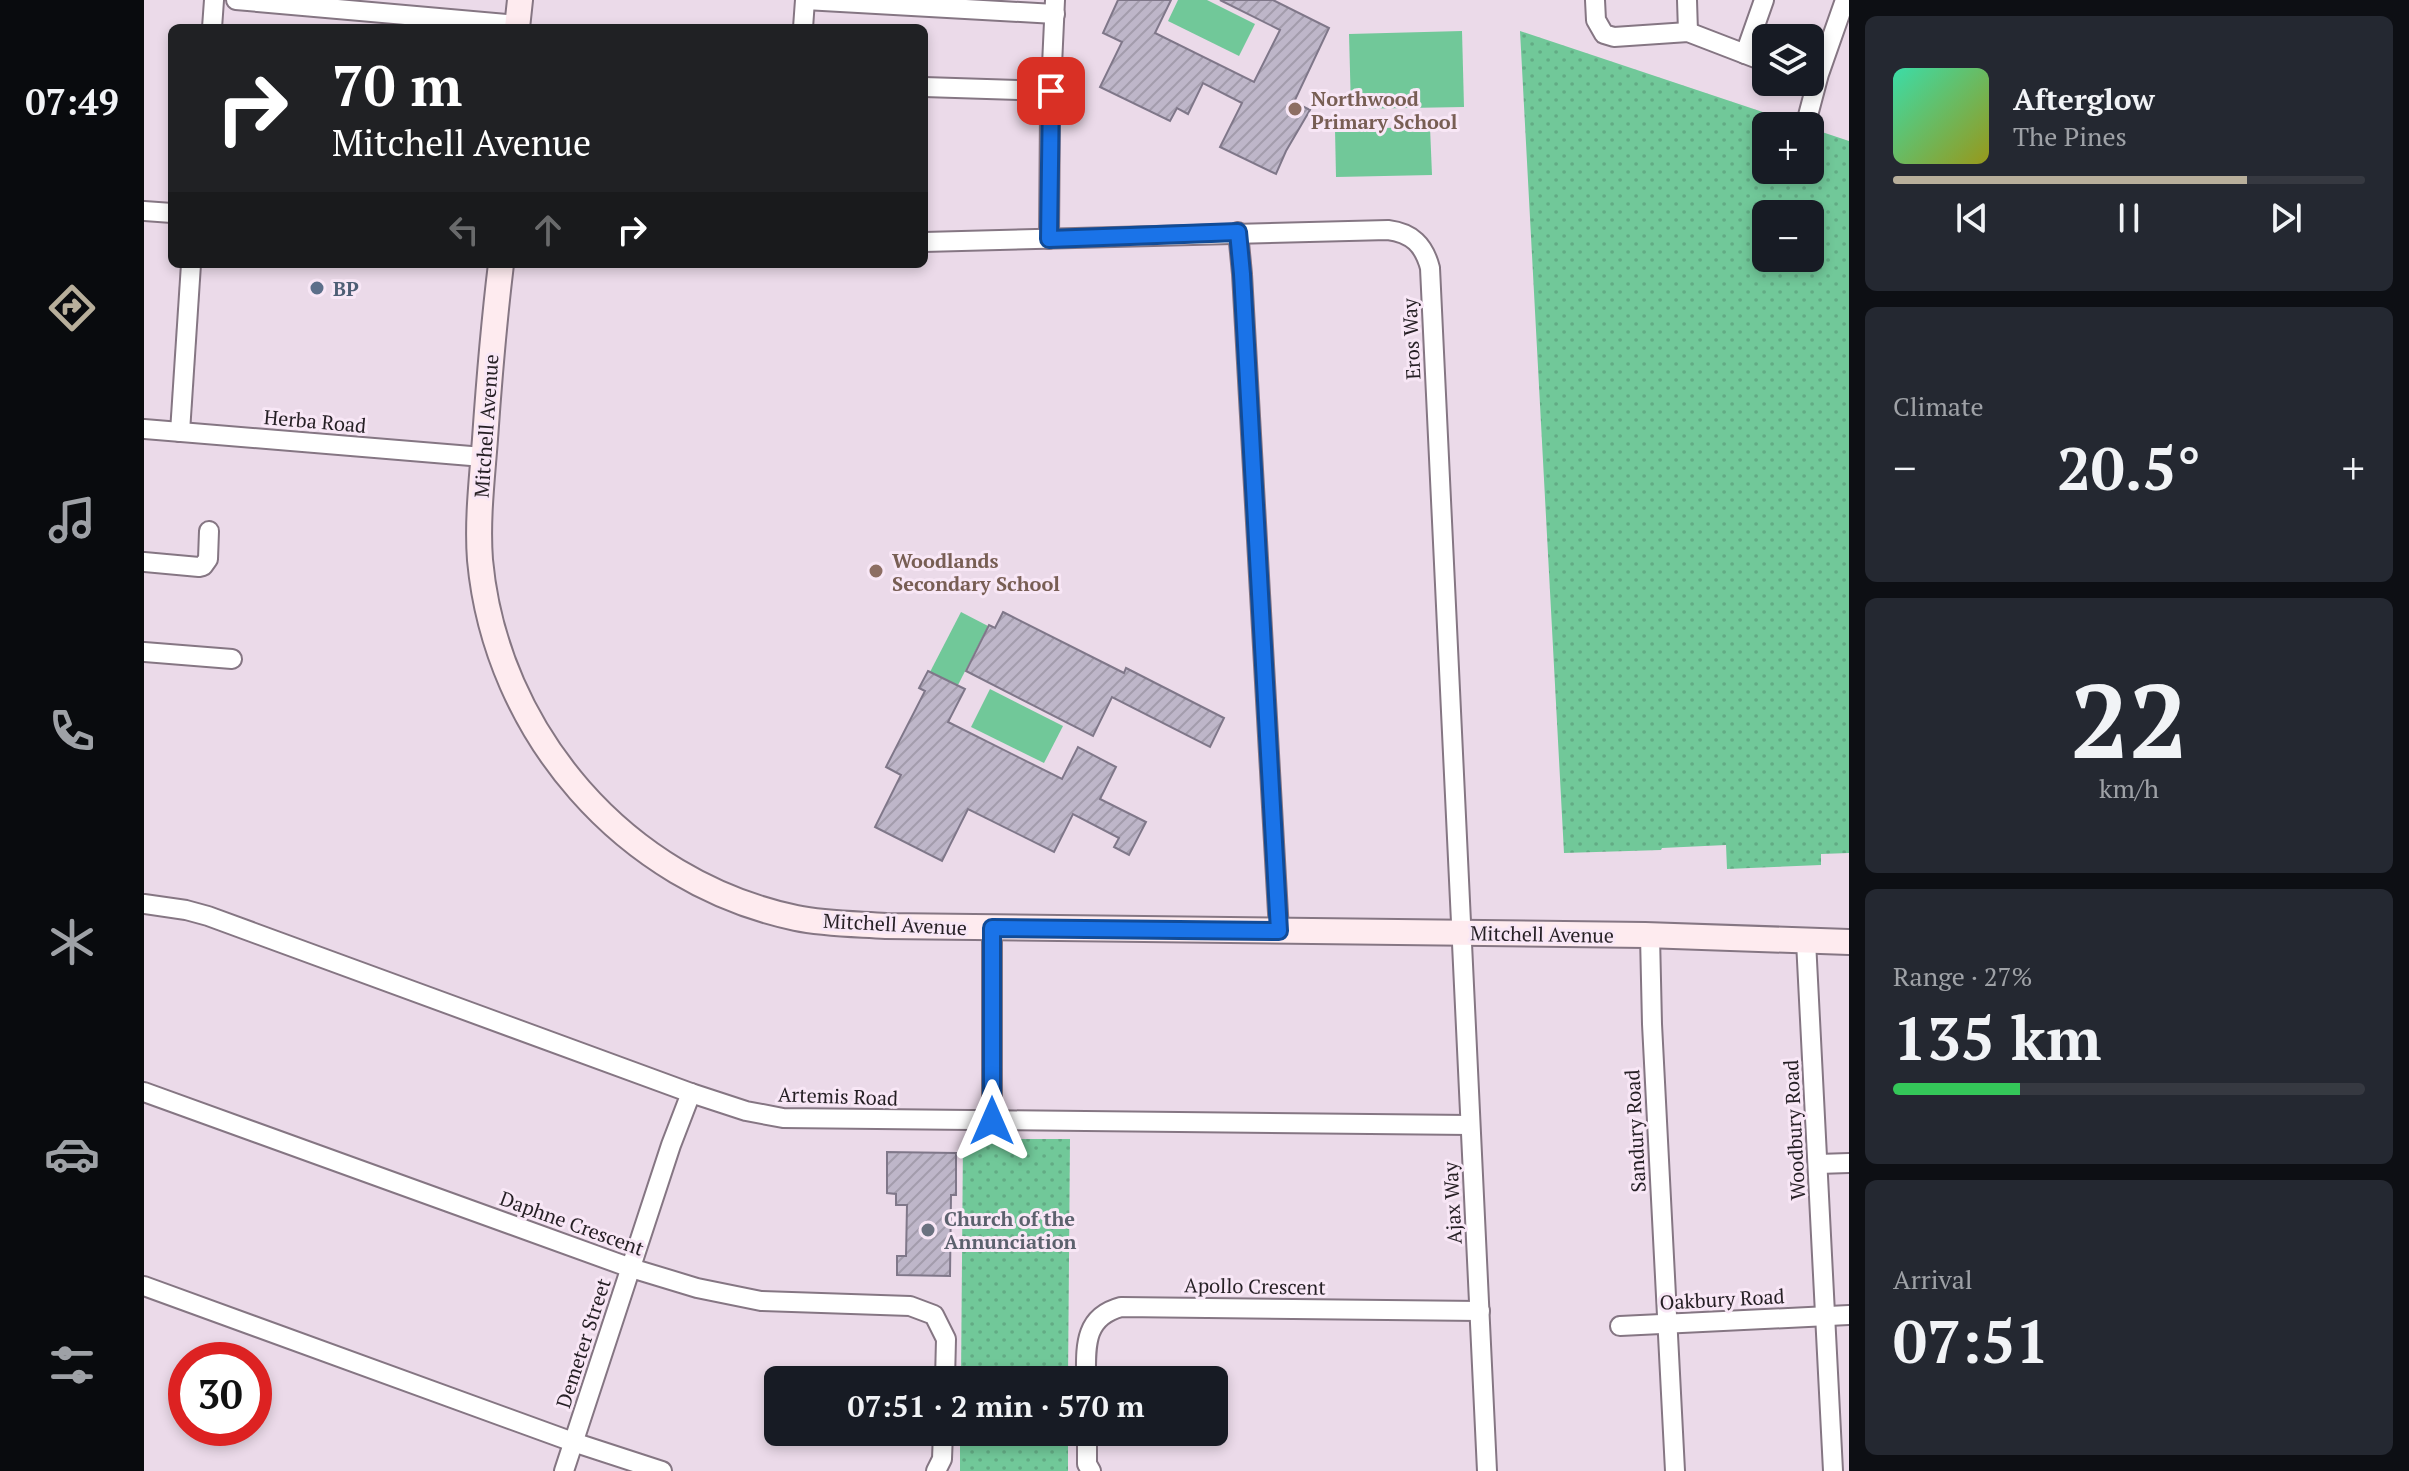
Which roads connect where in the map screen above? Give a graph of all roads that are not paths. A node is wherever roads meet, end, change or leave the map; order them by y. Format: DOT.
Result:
graph roads {
  1 [pos="214,0"];
  2 [pos="236,0"];
  3 [pos="520,0"];
  4 [pos="805,0"];
  5 [pos="1595,0"];
  6 [pos="1687,0"];
  7 [pos="1764,0"];
  8 [pos="1845,0"];
  9 [pos="1055,7"];
  10 [pos="212,24"];
  11 [pos="496,24"];
  12 [pos="518,24"];
  13 [pos="803,24"];
  14 [pos="1688,32"];
  15 [pos="1745,54"];
  16 [pos="1824,54"];
  17 [pos="1752,57"];
  18 [pos="928,87"];
  19 [pos="1051,91"];
  20 [pos="144,211"];
  21 [pos="168,213"];
  22 [pos="1238,232"];
  23 [pos="1049,239"];
  24 [pos="928,242"];
  25 [pos="191,268"];
  26 [pos="501,268"];
  27 [pos="144,429"];
  28 [pos="180,432"];
  29 [pos="483,457"];
  30 [pos="209,531"];
  31 [pos="144,562"];
  32 [pos="144,652"];
  33 [pos="232,659"];
  34 [pos="144,904"];
  35 [pos="992,928"];
  36 [pos="1279,931"];
  37 [pos="1462,933"];
  38 [pos="1650,936"];
  39 [pos="1806,941"];
  40 [pos="1849,942"];
  41 [pos="144,1092"];
  42 [pos="691,1093"];
  43 [pos="992,1121"];
  44 [pos="1470,1125"];
  45 [pos="1849,1163"];
  46 [pos="1818,1164"];
  47 [pos="631,1268"];
  48 [pos="144,1286"];
  49 [pos="1480,1311"];
  50 [pos="1849,1315"];
  51 [pos="1826,1316"];
  52 [pos="1667,1324"];
  53 [pos="1620,1326"];
  54 [pos="945,1366"];
  55 [pos="1086,1366"];
  56 [pos="573,1442"];
  57 [pos="942,1446"];
  58 [pos="1087,1446"];
  59 [pos="564,1471"];
  60 [pos="662,1471"];
  61 [pos="936,1471"];
  62 [pos="1091,1471"];
  63 [pos="1487,1471"];
  64 [pos="1675,1471"];
  65 [pos="1833,1471"];
  1 -- 10 [label="street"];
  2 -- 11 [label="street"];
  3 -- 12 [label="street"];
  4 -- 9 [label="street"];
  4 -- 13 [label="street"];
  5 -- 14 [label="street"];
  6 -- 14 [label="street"];
  7 -- 15 [label="street"];
  8 -- 16 [label="street"];
  9 -- 19 [label="street"];
  14 -- 15 [label="street"];
  15 -- 17 [label="street"];
  18 -- 19 [label="street"];
  19 -- 23 [label="street"];
  20 -- 21 [label="street"];
  22 -- 23 [label="street, Eros Way"];
  22 -- 36 [label="street"];
  22 -- 37 [label="street, Eros Way"];
  23 -- 24 [label="street, Eros Way"];
  25 -- 28 [label="street"];
  26 -- 29 [label="street, Mitchell Avenue"];
  27 -- 28 [label="street, Herba Road"];
  28 -- 29 [label="street, Herba Road"];
  29 -- 35 [label="street, Mitchell Avenue"];
  30 -- 31 [label="street"];
  32 -- 33 [label="street"];
  34 -- 42 [label="street, Artemis Road"];
  35 -- 36 [label="street, Mitchell Avenue"];
  35 -- 43 [label="street"];
  36 -- 37 [label="street, Mitchell Avenue"];
  37 -- 38 [label="street, Mitchell Avenue"];
  37 -- 44 [label="street, Ajax Way"];
  38 -- 39 [label="street, Mitchell Avenue"];
  38 -- 52 [label="street, Sandury Road"];
  39 -- 40 [label="street, Mitchell Avenue"];
  39 -- 46 [label="street, Woodbury Road"];
  41 -- 47 [label="street, Daphne Crescent"];
  42 -- 43 [label="street, Artemis Road"];
  42 -- 47 [label="street, Demeter Street"];
  43 -- 44 [label="street, Artemis Road"];
  44 -- 49 [label="street, Ajax Way"];
  45 -- 46 [label="street"];
  46 -- 51 [label="street, Woodbury Road"];
  47 -- 54 [label="street, Daphne Crescent"];
  47 -- 56 [label="street, Demeter Street"];
  48 -- 56 [label="street"];
  49 -- 55 [label="street, Apollo Crescent"];
  49 -- 63 [label="street, Ajax Way"];
  50 -- 51 [label="street, Oakbury Road"];
  51 -- 52 [label="street, Oakbury Road"];
  51 -- 65 [label="street, Woodbury Road"];
  52 -- 53 [label="street, Oakbury Road"];
  52 -- 64 [label="street, Sandury Road"];
  56 -- 59 [label="street, Demeter Street"];
  56 -- 60 [label="street"];
  57 -- 61 [label="street"];
  58 -- 62 [label="street"];
}
